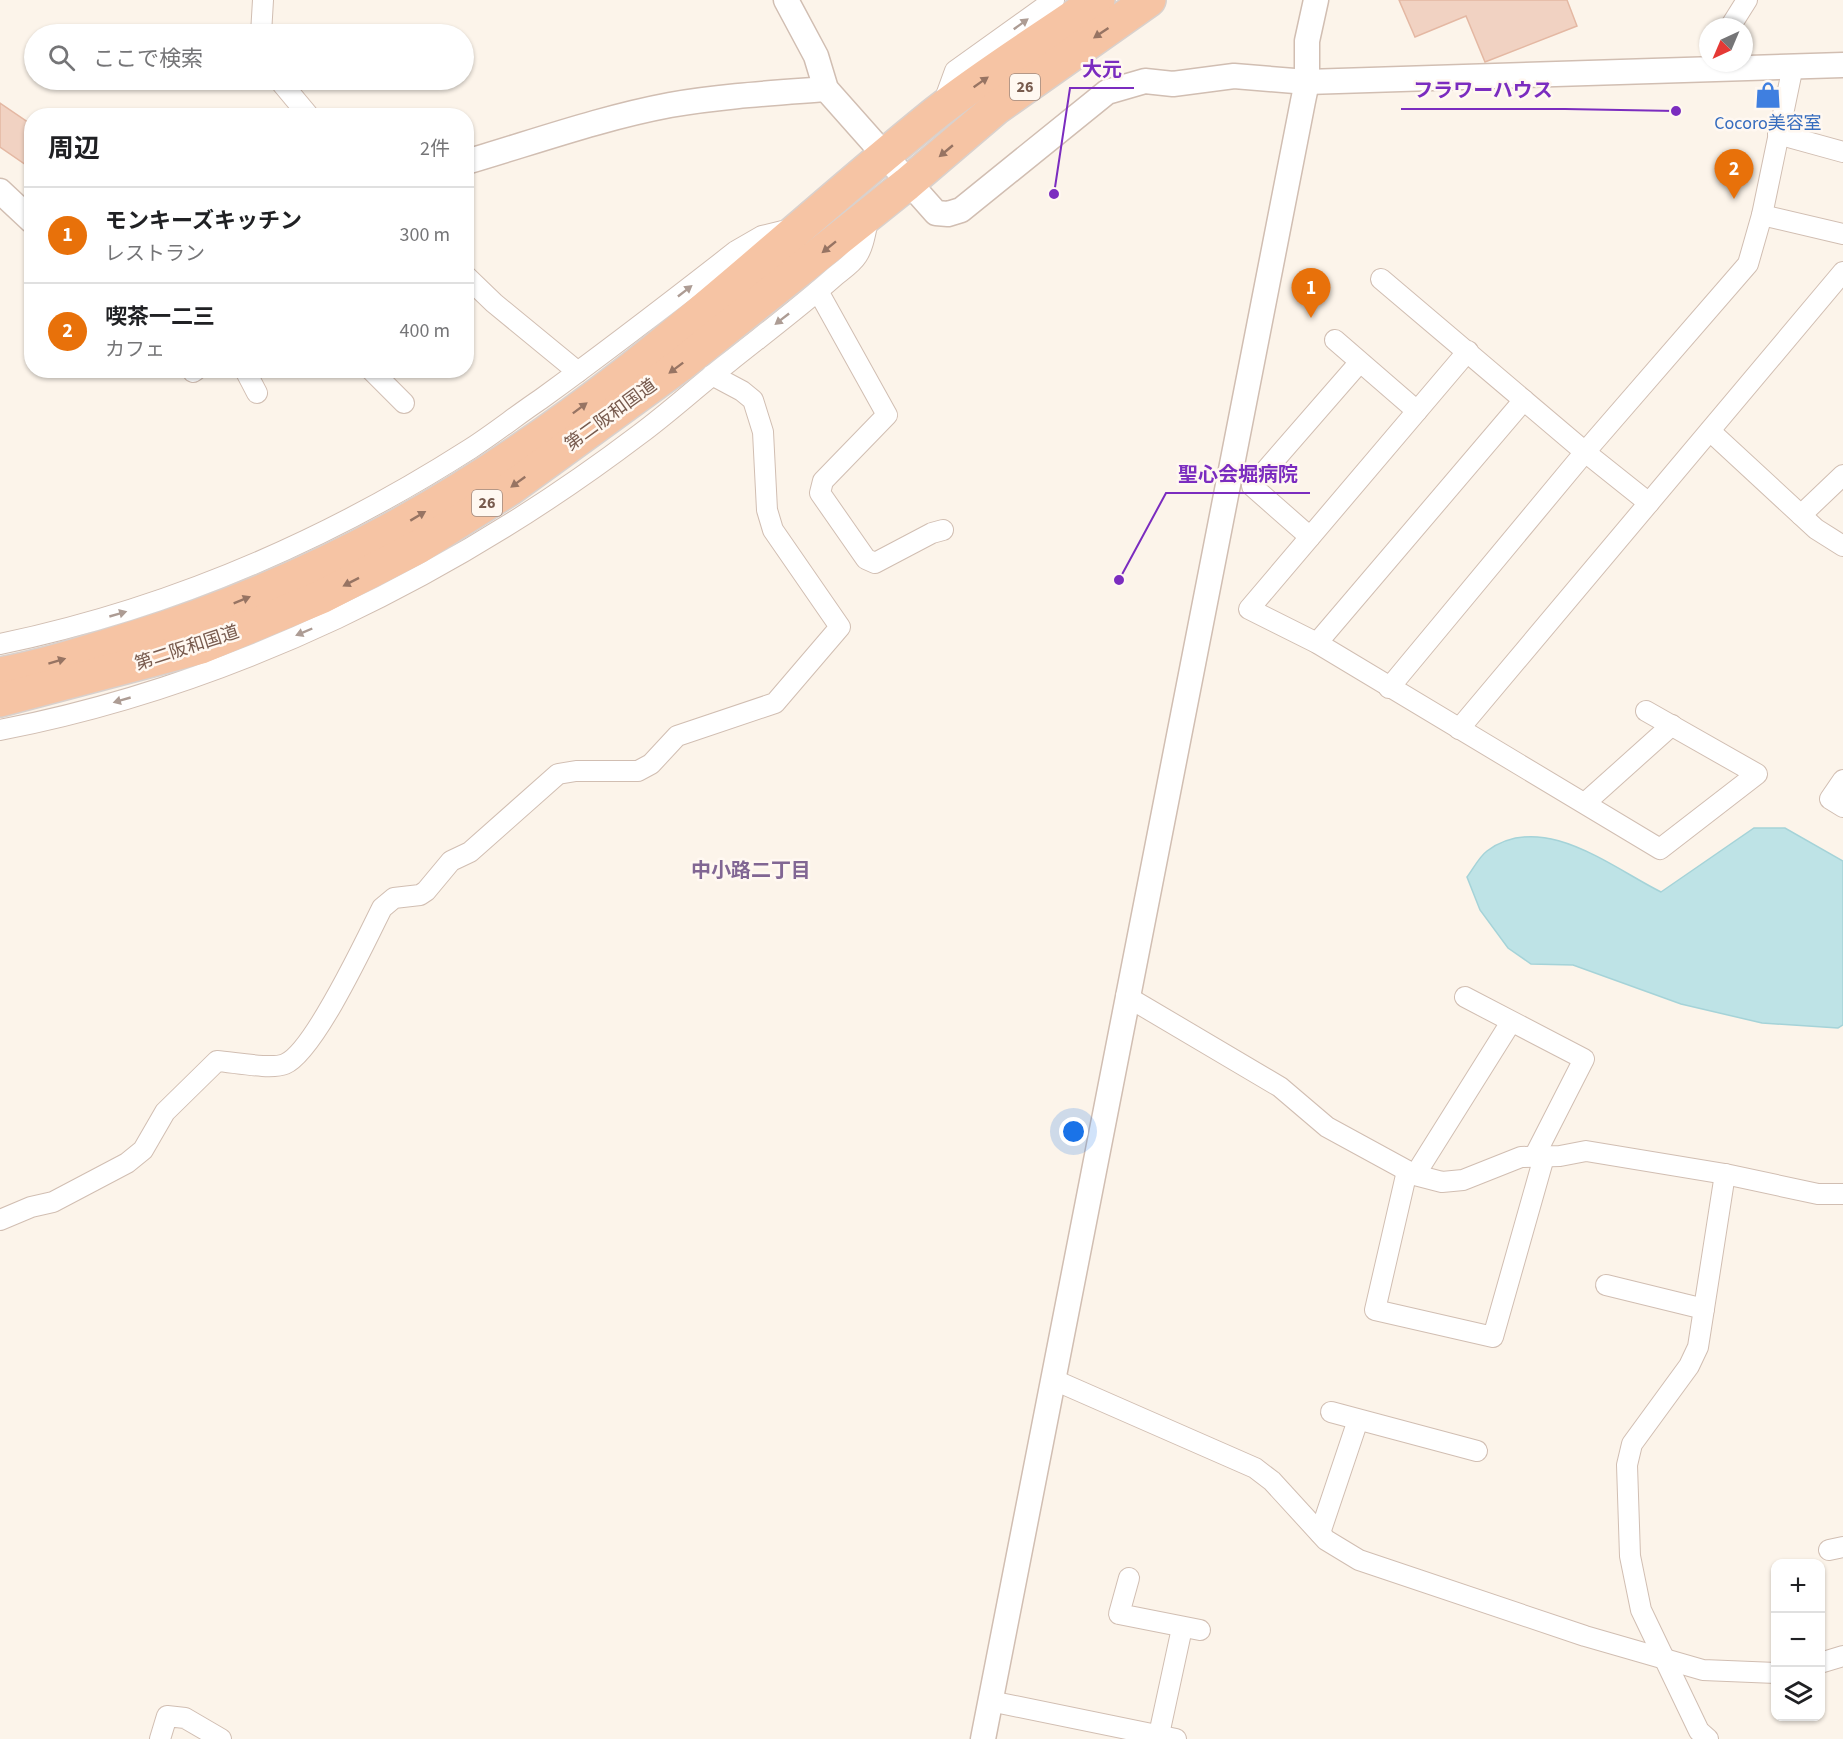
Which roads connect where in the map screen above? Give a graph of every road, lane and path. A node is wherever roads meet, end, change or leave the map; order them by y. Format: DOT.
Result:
graph roads {
  1 [pos="262,0"];
  2 [pos="786,0"];
  3 [pos="1054,0"];
  4 [pos="1098,0"];
  5 [pos="1149,0"];
  6 [pos="1316,0"];
  7 [pos="1747,0"];
  8 [pos="1736,18"];
  9 [pos="261,24"];
  10 [pos="1843,65"];
  11 [pos="1753,66"];
  12 [pos="1793,66"];
  13 [pos="1699,67"];
  14 [pos="1307,82"];
  15 [pos="826,89"];
  16 [pos="287,90"];
  17 [pos="302,108"];
  18 [pos="941,109"];
  19 [pos="1778,134"];
  20 [pos="1843,152"];
  21 [pos="884,155"];
  22 [pos="474,160"];
  23 [pos="907,184"];
  24 [pos="0,191"];
  25 [pos="24,214"];
  26 [pos="870,214"];
  27 [pos="1762,215"];
  28 [pos="803,226"];
  29 [pos="1843,234"];
  30 [pos="1843,272"];
  31 [pos="1381,279"];
  32 [pos="474,284"];
  33 [pos="818,291"];
  34 [pos="1335,340"];
  35 [pos="1468,351"];
  36 [pos="1359,363"];
  37 [pos="578,372"];
  38 [pos="712,375"];
  39 [pos="249,378"];
  40 [pos="379,378"];
  41 [pos="256,393"];
  42 [pos="1524,400"];
  43 [pos="404,403"];
  44 [pos="1417,411"];
  45 [pos="1710,431"];
  46 [pos="1585,452"];
  47 [pos="1843,475"];
  48 [pos="1649,503"];
  49 [pos="1801,515"];
  50 [pos="943,530"];
  51 [pos="1310,537"];
  52 [pos="1843,546"];
  53 [pos="1317,643"];
  54 [pos="0,644"];
  55 [pos="0,674"];
  56 [pos="1389,688"];
  57 [pos="0,700"];
  58 [pos="1646,711"];
  59 [pos="1672,726"];
  60 [pos="1459,729"];
  61 [pos="0,730"];
  62 [pos="1843,780"];
  63 [pos="1585,803"];
  64 [pos="1843,807"];
  65 [pos="1126,996"];
  66 [pos="1465,997"];
  67 [pos="1511,1022"];
  68 [pos="1539,1157"];
  69 [pos="1411,1173"];
  70 [pos="1725,1174"];
  71 [pos="1843,1194"];
  72 [pos="0,1220"];
  73 [pos="1606,1285"];
  74 [pos="1704,1309"];
  75 [pos="1052,1378"];
  76 [pos="1330,1412"];
  77 [pos="1358,1420"];
  78 [pos="1477,1451"];
  79 [pos="1320,1533"];
  80 [pos="1130,1578"];
  81 [pos="1843,1656"];
  82 [pos="1665,1659"];
  83 [pos="1825,1662"];
  84 [pos="1771,1673"];
  85 [pos="990,1701"];
  86 [pos="1164,1737"];
  87 [pos="160,1739"];
  88 [pos="220,1739"];
  89 [pos="982,1739"];
  90 [pos="1708,1739"];
  1 -- 9 [label="street"];
  2 -- 15 [label="street"];
  18 -- 3 [label="street, one-way"];
  18 -- 4 [label="highway, 第二阪和国道 / 26, one-way"];
  5 -- 23 [label="highway, 第二阪和国道 / 26, one-way"];
  6 -- 14 [label="street"];
  7 -- 8 [label="street"];
  10 -- 12 [label="street"];
  11 -- 12 [label="street"];
  12 -- 19 [label="street"];
  13 -- 14 [label="street"];
  14 -- 23 [label="street"];
  14 -- 65 [label="street"];
  15 -- 21 [label="street"];
  15 -- 22 [label="street"];
  16 -- 17 [label="street"];
  18 -- 21 [label="highway, 第二阪和国道 / 26"];
  19 -- 20 [label="street"];
  19 -- 27 [label="street"];
  21 -- 23 [label="street"];
  21 -- 28 [label="highway, 第二阪和国道 / 26"];
  23 -- 26 [label="highway, 第二阪和国道 / 26"];
  24 -- 25 [label="street"];
  26 -- 33 [label="street"];
  26 -- 57 [label="highway, 第二阪和国道 / 26, one-way"];
  27 -- 29 [label="street"];
  27 -- 46 [label="street"];
  37 -- 28 [label="street, one-way"];
  55 -- 28 [label="highway, 第二阪和国道 / 26, one-way"];
  30 -- 45 [label="street"];
  31 -- 35 [label="street"];
  32 -- 37 [label="street"];
  33 -- 38 [label="street, one-way"];
  33 -- 50 [label="street"];
  34 -- 36 [label="street"];
  35 -- 42 [label="street"];
  35 -- 44 [label="street"];
  36 -- 44 [label="street"];
  36 -- 51 [label="street"];
  54 -- 37 [label="street, one-way"];
  38 -- 61 [label="street, one-way"];
  38 -- 72 [label="street"];
  39 -- 41 [label="street"];
  40 -- 43 [label="street"];
  42 -- 46 [label="street"];
  42 -- 53 [label="street"];
  44 -- 51 [label="street"];
  45 -- 48 [label="street"];
  45 -- 49 [label="street"];
  46 -- 48 [label="street"];
  46 -- 56 [label="street"];
  47 -- 49 [label="street"];
  48 -- 60 [label="street"];
  49 -- 52 [label="street"];
  51 -- 53 [label="street"];
  53 -- 56 [label="street"];
  56 -- 60 [label="street"];
  58 -- 59 [label="street"];
  59 -- 63 [label="street"];
  59 -- 63 [label="street"];
  60 -- 63 [label="street"];
  62 -- 64 [label="street"];
  65 -- 69 [label="street"];
  65 -- 75 [label="street"];
  66 -- 67 [label="street"];
  67 -- 68 [label="street"];
  67 -- 69 [label="street"];
  68 -- 69 [label="street"];
  68 -- 69 [label="street"];
  68 -- 70 [label="street"];
  70 -- 71 [label="street"];
  70 -- 74 [label="street"];
  73 -- 74 [label="street"];
  74 -- 82 [label="street"];
  75 -- 79 [label="street"];
  75 -- 85 [label="street"];
  76 -- 77 [label="street"];
  77 -- 78 [label="street"];
  77 -- 79 [label="street"];
  79 -- 82 [label="street"];
  80 -- 86 [label="street"];
  81 -- 83 [label="street"];
  82 -- 84 [label="street"];
  82 -- 90 [label="street"];
  85 -- 86 [label="street"];
  85 -- 89 [label="street"];
  87 -- 88 [label="street"];
}
